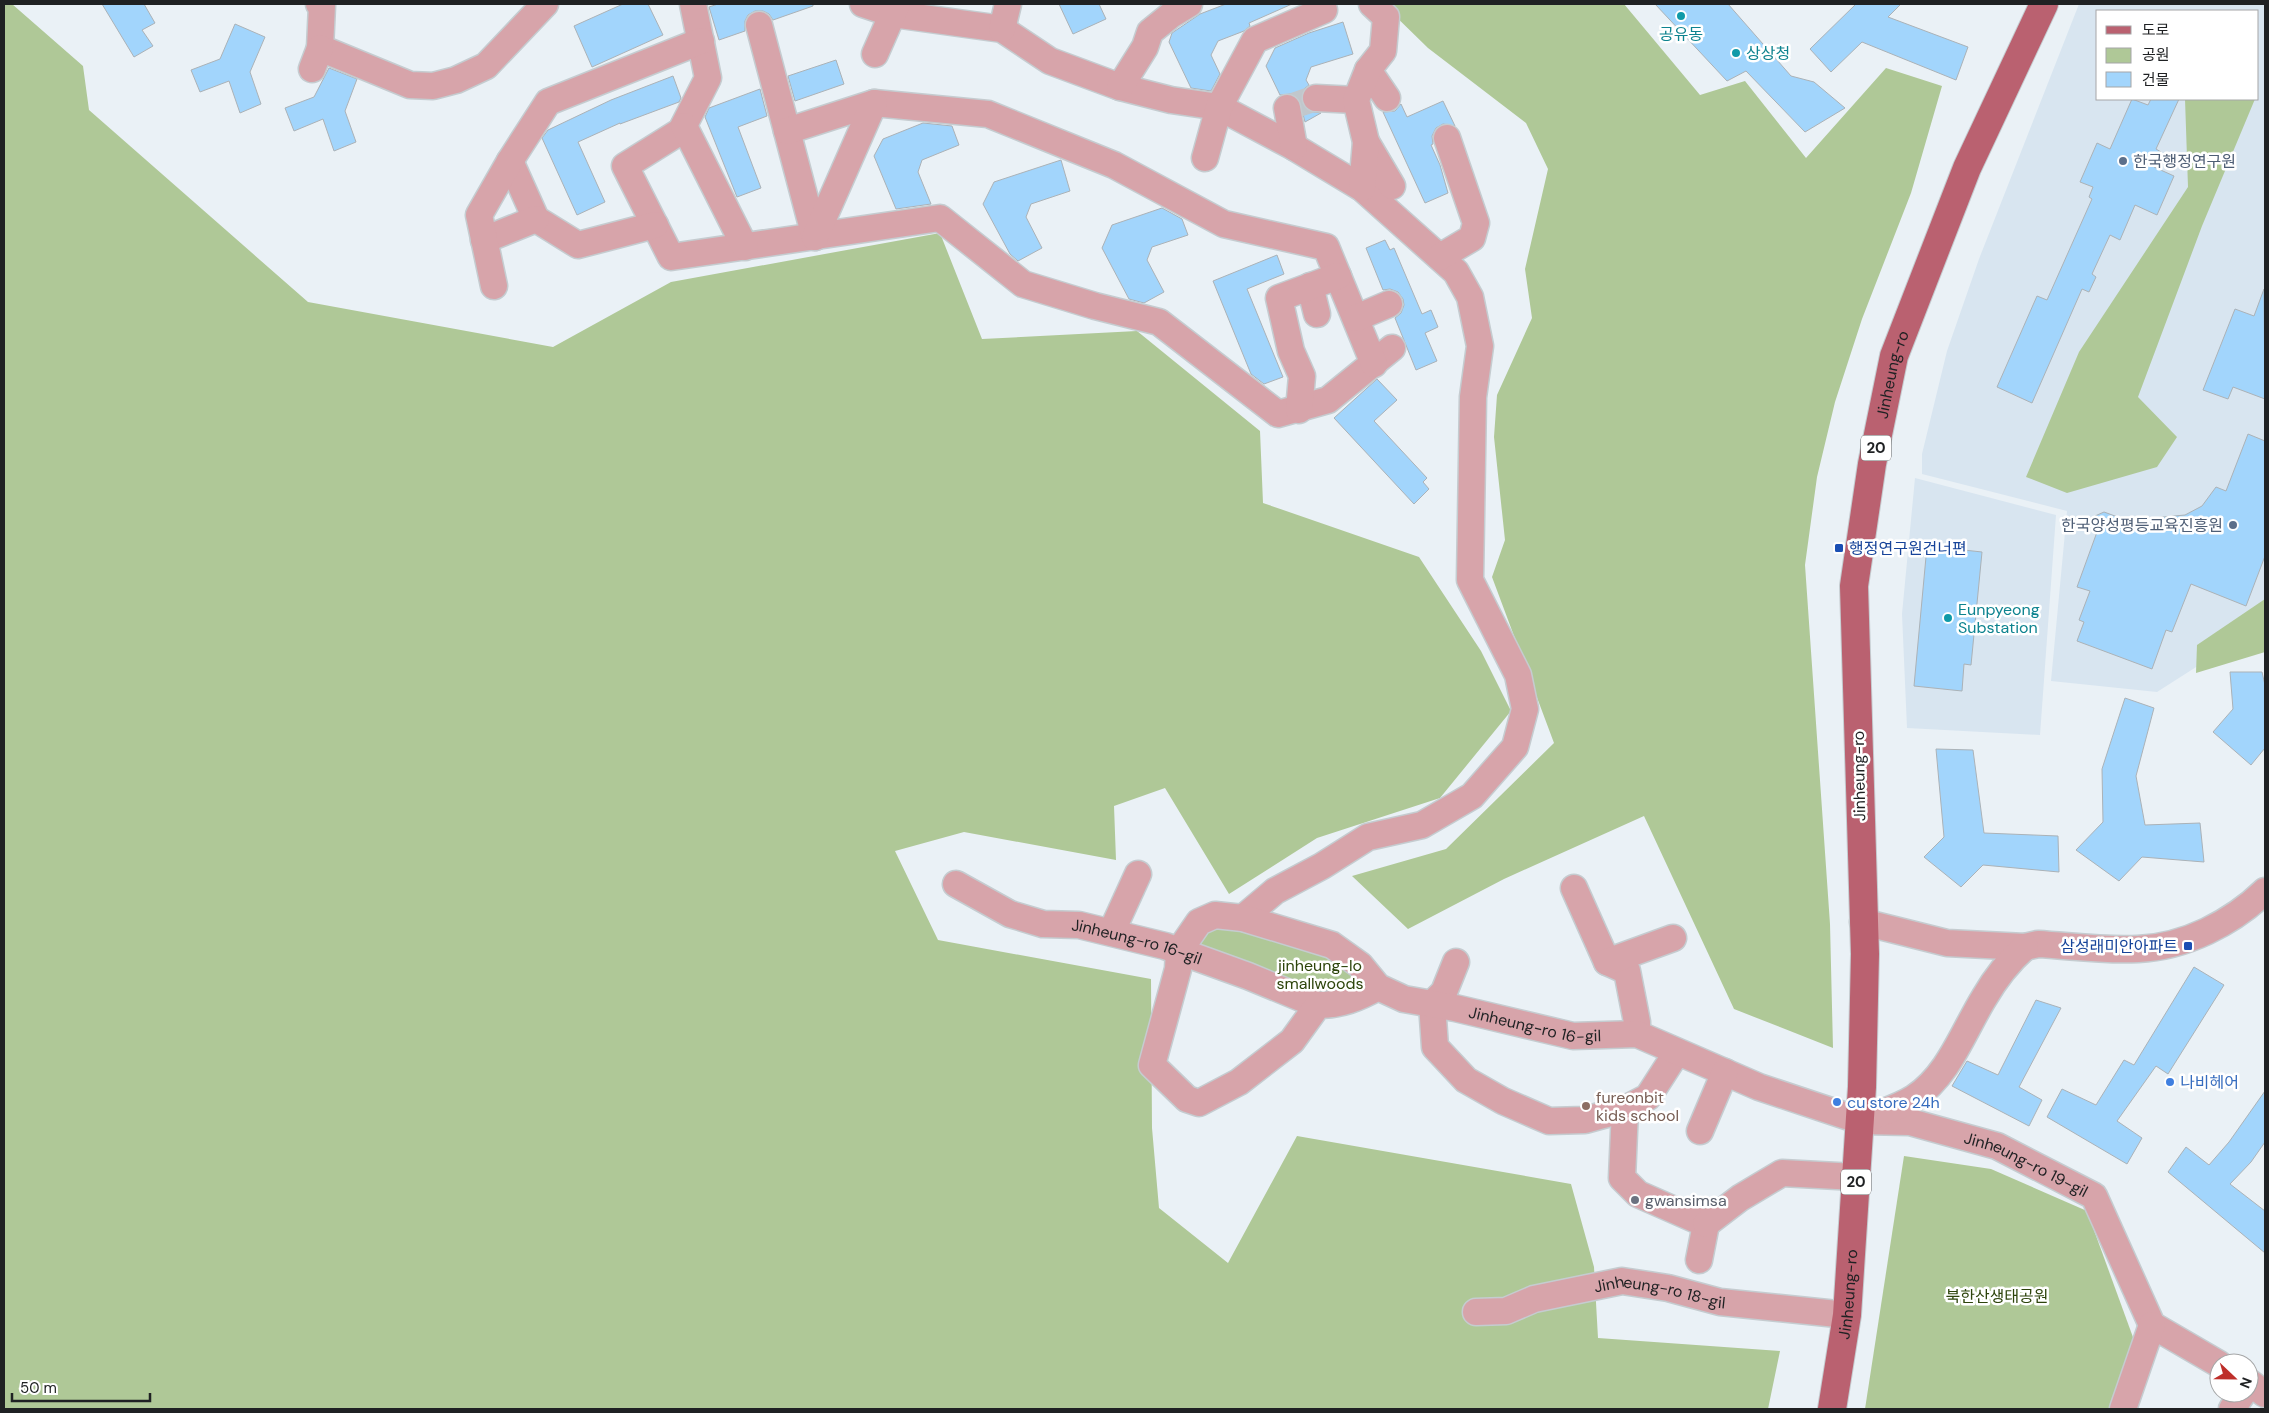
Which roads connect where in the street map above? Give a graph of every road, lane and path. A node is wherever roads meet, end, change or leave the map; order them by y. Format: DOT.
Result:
graph roads {
  1 [pos="320,4"];
  2 [pos="545,4"];
  3 [pos="693,4"];
  4 [pos="1008,4"];
  5 [pos="1189,4"];
  6 [pos="1372,4"];
  7 [pos="2044,4"];
  8 [pos="866,5"];
  9 [pos="895,9"];
  10 [pos="1324,10"];
  11 [pos="760,25"];
  12 [pos="1002,29"];
  13 [pos="700,42"];
  14 [pos="875,54"];
  15 [pos="1368,70"];
  16 [pos="1120,87"];
  17 [pos="1316,98"];
  18 [pos="1387,98"];
  19 [pos="1356,100"];
  20 [pos="874,103"];
  21 [pos="1219,107"];
  22 [pos="1286,108"];
  23 [pos="684,126"];
  24 [pos="787,131"];
  25 [pos="1447,138"];
  26 [pos="1366,142"];
  27 [pos="1294,147"];
  28 [pos="1205,158"];
  29 [pos="510,161"];
  30 [pos="1392,186"];
  31 [pos="1362,188"];
  32 [pos="536,219"];
  33 [pos="654,224"];
  34 [pos="814,237"];
  35 [pos="484,240"];
  36 [pos="745,247"];
  37 [pos="1440,258"];
  38 [pos="1338,276"];
  39 [pos="494,286"];
  40 [pos="1310,286"];
  41 [pos="1389,304"];
  42 [pos="1317,314"];
  43 [pos="1356,318"];
  44 [pos="1299,410"];
  45 [pos="1138,874"];
  46 [pos="956,884"];
  47 [pos="1574,888"];
  48 [pos="2265,891"];
  49 [pos="1243,918"];
  50 [pos="1863,922"];
  51 [pos="1112,931"];
  52 [pos="1673,938"];
  53 [pos="2025,947"];
  54 [pos="1179,952"];
  55 [pos="1456,962"];
  56 [pos="1607,962"];
  57 [pos="1378,987"];
  58 [pos="1432,1004"];
  59 [pos="1318,1005"];
  60 [pos="1637,1034"];
  61 [pos="1676,1052"];
  62 [pos="1725,1072"];
  63 [pos="1625,1108"];
  64 [pos="1861,1121"];
  65 [pos="1700,1131"];
  66 [pos="1856,1177"];
  67 [pos="1706,1224"];
  68 [pos="1699,1260"];
  69 [pos="1476,1312"];
  70 [pos="1847,1315"];
  71 [pos="2152,1325"];
  72 [pos="2209,1358"];
  73 [pos="1832,1409"];
  74 [pos="2123,1409"];
  1 -- 2 [label="street"];
  3 -- 13 [label="street"];
  4 -- 12 [label="street"];
  5 -- 16 [label="street"];
  6 -- 15 [label="street"];
  7 -- 50 [label="main road, Jinheung-ro / 20"];
  8 -- 9 [label="street"];
  9 -- 12 [label="street"];
  9 -- 14 [label="street"];
  10 -- 21 [label="street"];
  11 -- 24 [label="street"];
  12 -- 16 [label="street"];
  13 -- 23 [label="street"];
  13 -- 29 [label="street"];
  15 -- 18 [label="street"];
  15 -- 19 [label="street"];
  16 -- 21 [label="street"];
  17 -- 19 [label="street"];
  19 -- 26 [label="street"];
  20 -- 24 [label="street"];
  20 -- 34 [label="street"];
  20 -- 38 [label="street"];
  21 -- 27 [label="street"];
  21 -- 28 [label="street"];
  22 -- 27 [label="street"];
  23 -- 33 [label="street"];
  23 -- 36 [label="street"];
  24 -- 34 [label="street"];
  25 -- 37 [label="street"];
  26 -- 30 [label="street"];
  26 -- 31 [label="street"];
  27 -- 31 [label="street"];
  29 -- 32 [label="street"];
  29 -- 35 [label="street"];
  31 -- 37 [label="street"];
  32 -- 33 [label="street"];
  32 -- 35 [label="street"];
  33 -- 36 [label="street"];
  34 -- 36 [label="street"];
  34 -- 44 [label="street"];
  35 -- 39 [label="street"];
  37 -- 49 [label="street"];
  38 -- 40 [label="street"];
  38 -- 43 [label="street"];
  40 -- 42 [label="street"];
  40 -- 44 [label="street"];
  41 -- 43 [label="street"];
  43 -- 44 [label="street"];
  45 -- 51 [label="street"];
  46 -- 51 [label="street, Jinheung-ro 16-gil"];
  47 -- 56 [label="street"];
  48 -- 53 [label="street"];
  49 -- 54 [label="street"];
  49 -- 57 [label="street"];
  50 -- 53 [label="street"];
  50 -- 64 [label="main road, Jinheung-ro / 20"];
  51 -- 54 [label="street, Jinheung-ro 16-gil"];
  52 -- 56 [label="street"];
  53 -- 64 [label="street"];
  54 -- 59 [label="street, Jinheung-ro 16-gil"];
  54 -- 59 [label="street"];
  55 -- 58 [label="street"];
  56 -- 60 [label="street"];
  57 -- 58 [label="street, Jinheung-ro 16-gil"];
  57 -- 59 [label="street, Jinheung-ro 16-gil"];
  58 -- 60 [label="street, Jinheung-ro 16-gil"];
  58 -- 63 [label="street"];
  60 -- 61 [label="street, Jinheung-ro 16-gil"];
  61 -- 62 [label="street, Jinheung-ro 16-gil"];
  61 -- 63 [label="street"];
  62 -- 64 [label="street, Jinheung-ro 16-gil"];
  62 -- 65 [label="street"];
  63 -- 67 [label="street"];
  64 -- 66 [label="main road, Jinheung-ro / 20"];
  64 -- 71 [label="street, Jinheung-ro 19-gil"];
  66 -- 67 [label="street"];
  66 -- 70 [label="main road, Jinheung-ro / 20"];
  67 -- 68 [label="street"];
  69 -- 70 [label="street, Jinheung-ro 18-gil"];
  70 -- 73 [label="main road, Jinheung-ro / 20"];
  71 -- 72 [label="street"];
  71 -- 74 [label="street"];
}
